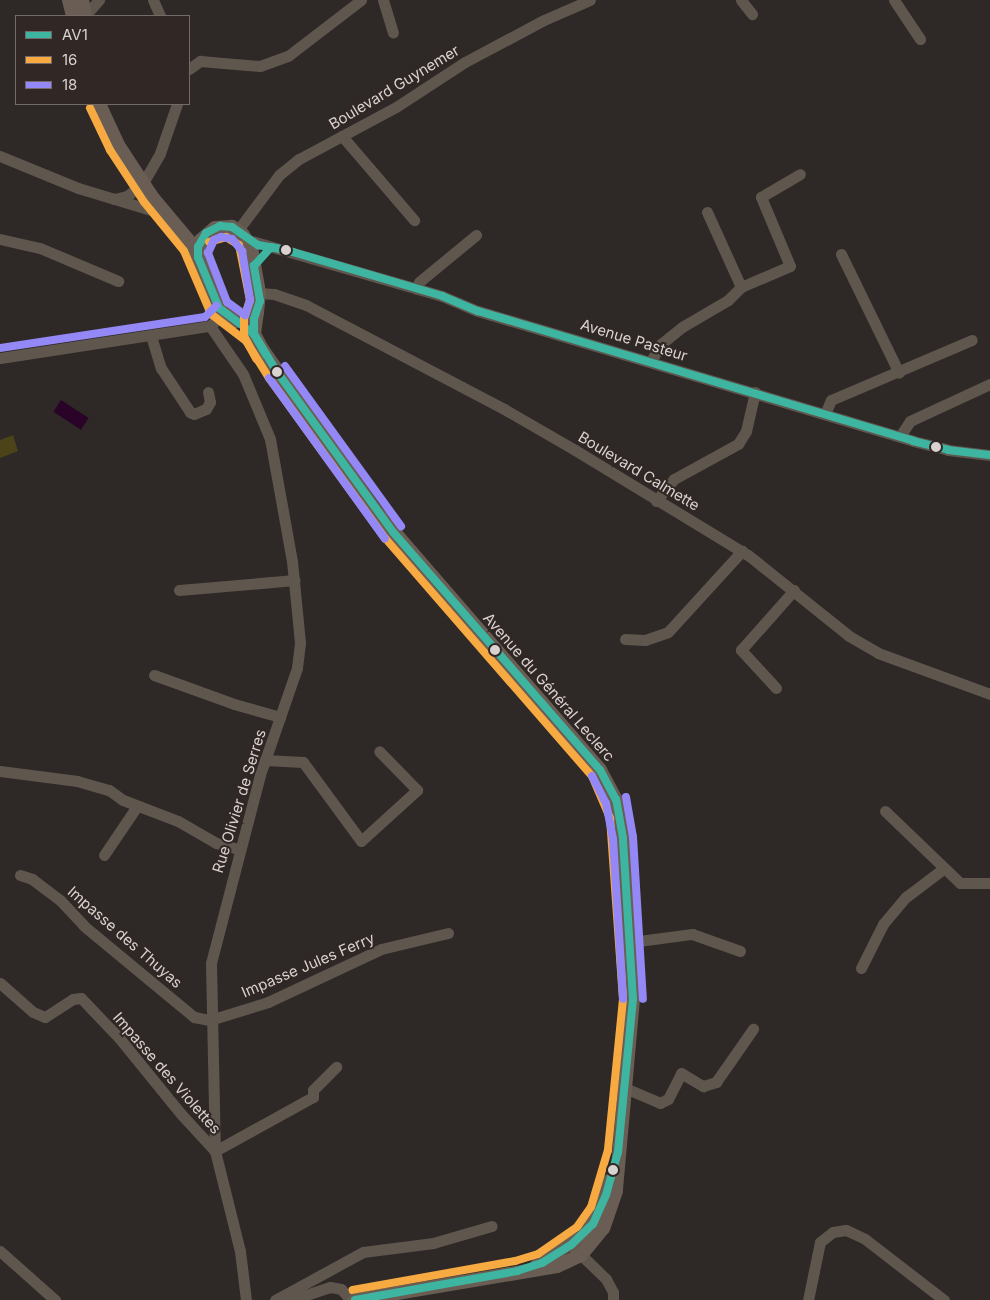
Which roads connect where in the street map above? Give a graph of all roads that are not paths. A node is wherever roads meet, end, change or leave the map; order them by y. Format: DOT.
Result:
graph roads {
  1 [pos="99,0"];
  2 [pos="153,0"];
  3 [pos="361,0"];
  4 [pos="382,0"];
  5 [pos="590,0"];
  6 [pos="740,0"];
  7 [pos="894,0"];
  8 [pos="77,9"];
  9 [pos="752,14"];
  10 [pos="160,15"];
  11 [pos="393,33"];
  12 [pos="920,39"];
  13 [pos="190,68"];
  14 [pos="99,105"];
  15 [pos="176,105"];
  16 [pos="342,136"];
  17 [pos="0,156"];
  18 [pos="800,174"];
  19 [pos="143,183"];
  20 [pos="112,199"];
  21 [pos="707,212"];
  22 [pos="164,214"];
  23 [pos="414,220"];
  24 [pos="185,232"];
  25 [pos="206,233"];
  26 [pos="243,235"];
  27 [pos="476,235"];
  28 [pos="1,241"];
  29 [pos="271,246"];
  30 [pos="197,253"];
  31 [pos="841,254"];
  32 [pos="254,266"];
  33 [pos="118,281"];
  34 [pos="742,288"];
  35 [pos="417,289"];
  36 [pos="260,293"];
  37 [pos="256,312"];
  38 [pos="223,313"];
  39 [pos="236,321"];
  40 [pos="210,326"];
  41 [pos="254,334"];
  42 [pos="151,336"];
  43 [pos="972,340"];
  44 [pos="0,358"];
  45 [pos="652,361"];
  46 [pos="899,373"];
  47 [pos="990,384"];
  48 [pos="208,392"];
  49 [pos="755,392"];
  50 [pos="825,414"];
  51 [pos="900,436"];
  52 [pos="990,455"];
  53 [pos="656,502"];
  54 [pos="742,551"];
  55 [pos="295,580"];
  56 [pos="179,590"];
  57 [pos="794,590"];
  58 [pos="624,639"];
  59 [pos="154,675"];
  60 [pos="776,688"];
  61 [pos="990,694"];
  62 [pos="280,717"];
  63 [pos="380,751"];
  64 [pos="265,760"];
  65 [pos="0,771"];
  66 [pos="137,806"];
  67 [pos="885,811"];
  68 [pos="239,849"];
  69 [pos="104,855"];
  70 [pos="943,869"];
  71 [pos="20,875"];
  72 [pos="990,883"];
  73 [pos="448,933"];
  74 [pos="631,942"];
  75 [pos="740,951"];
  76 [pos="861,968"];
  77 [pos="0,983"];
  78 [pos="210,1020"];
  79 [pos="753,1029"];
  80 [pos="336,1067"];
  81 [pos="625,1088"];
  82 [pos="215,1151"];
  83 [pos="492,1226"];
  84 [pos="576,1250"];
  85 [pos="0,1251"];
  86 [pos="55,1300"];
  87 [pos="246,1300"];
  88 [pos="275,1300"];
  89 [pos="291,1300"];
  90 [pos="351,1300"];
  91 [pos="355,1300"];
  92 [pos="613,1300"];
  93 [pos="808,1300"];
  94 [pos="944,1300"];
  1 -- 8 [label="street"];
  2 -- 10 [label="street"];
  3 -- 13 [label="street"];
  4 -- 11 [label="street"];
  5 -- 16 [label="street, Boulevard Guynemer"];
  6 -- 9 [label="street"];
  7 -- 12 [label="street"];
  14 -- 19 [label="main road"];
  15 -- 19 [label="street"];
  16 -- 23 [label="street"];
  16 -- 26 [label="street, Boulevard Guynemer"];
  17 -- 20 [label="street"];
  18 -- 34 [label="street"];
  19 -- 20 [label="street"];
  19 -- 22 [label="main road"];
  20 -- 22 [label="street"];
  21 -- 34 [label="street"];
  22 -- 24 [label="main road"];
  24 -- 25 [label="main road"];
  24 -- 30 [label="main road"];
  25 -- 26 [label="main road"];
  25 -- 30 [label="main road"];
  26 -- 29 [label="street, Avenue Pasteur"];
  26 -- 32 [label="main road"];
  27 -- 35 [label="street"];
  28 -- 33 [label="street"];
  29 -- 32 [label="street"];
  29 -- 35 [label="street, Avenue Pasteur"];
  30 -- 38 [label="main road"];
  31 -- 46 [label="street"];
  32 -- 36 [label="main road"];
  34 -- 45 [label="street"];
  35 -- 45 [label="street, Avenue Pasteur"];
  36 -- 37 [label="main road"];
  36 -- 53 [label="street, Boulevard Calmette"];
  37 -- 39 [label="main road"];
  37 -- 41 [label="main road"];
  38 -- 39 [label="main road"];
  38 -- 40 [label="street"];
  39 -- 41 [label="main road"];
  40 -- 42 [label="street"];
  40 -- 55 [label="street, Rue Olivier de Serres"];
  41 -- 74 [label="main road, Avenue du Général Leclerc"];
  42 -- 44 [label="street"];
  42 -- 48 [label="street"];
  43 -- 46 [label="street"];
  45 -- 49 [label="street, Avenue Pasteur"];
  46 -- 50 [label="street"];
  47 -- 51 [label="street"];
  49 -- 50 [label="street, Avenue Pasteur"];
  49 -- 53 [label="street"];
  50 -- 51 [label="street, Avenue Pasteur"];
  51 -- 52 [label="street, Avenue Pasteur"];
  53 -- 54 [label="street, Boulevard Calmette"];
  54 -- 57 [label="street, Boulevard Calmette"];
  54 -- 58 [label="street"];
  55 -- 56 [label="street"];
  55 -- 62 [label="street, Rue Olivier de Serres"];
  57 -- 60 [label="street"];
  57 -- 61 [label="street, Boulevard Calmette"];
  59 -- 62 [label="street"];
  62 -- 64 [label="street, Rue Olivier de Serres"];
  63 -- 64 [label="street"];
  64 -- 68 [label="street, Rue Olivier de Serres"];
  65 -- 66 [label="street"];
  66 -- 68 [label="street"];
  66 -- 69 [label="street"];
  67 -- 70 [label="street"];
  68 -- 78 [label="street, Rue Olivier de Serres"];
  70 -- 72 [label="street"];
  70 -- 76 [label="street"];
  71 -- 78 [label="street, Impasse des Thuyas"];
  73 -- 78 [label="street, Impasse Jules Ferry"];
  74 -- 75 [label="street"];
  74 -- 81 [label="main road, Avenue du Général Leclerc"];
  77 -- 82 [label="street, Impasse des Violettes"];
  78 -- 82 [label="street, Rue Olivier de Serres"];
  79 -- 81 [label="street"];
  80 -- 82 [label="street, Impasse des Violettes"];
  81 -- 84 [label="main road, Avenue du Général Leclerc"];
  82 -- 87 [label="street, Rue Olivier de Serres"];
  83 -- 88 [label="street"];
  84 -- 91 [label="main road, Avenue du Général Leclerc"];
  84 -- 92 [label="street"];
  85 -- 86 [label="street"];
  89 -- 90 [label="street"];
  93 -- 94 [label="street"];
}
